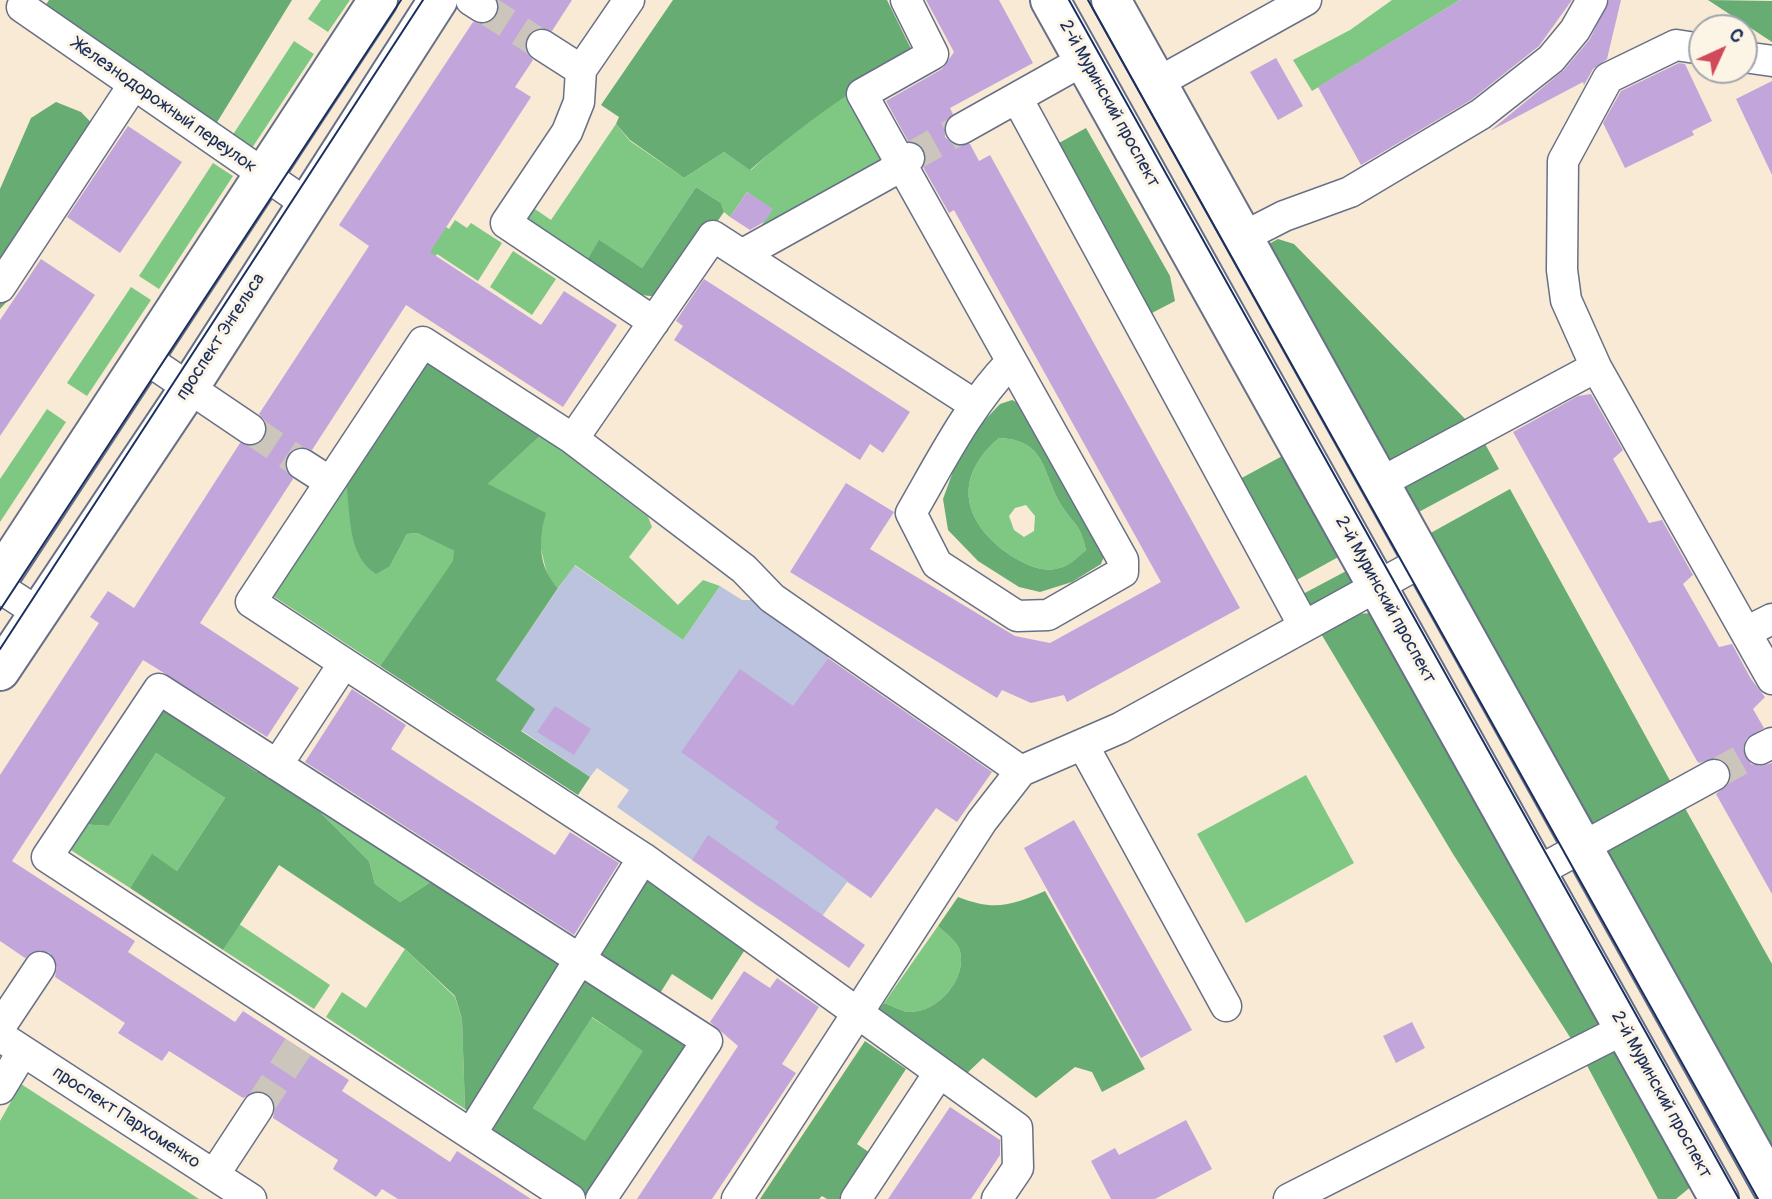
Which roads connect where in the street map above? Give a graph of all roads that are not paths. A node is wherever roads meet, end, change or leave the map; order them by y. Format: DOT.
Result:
graph roads {
  1 [pos="378,0"];
  2 [pos="438,0"];
  3 [pos="629,0"];
  4 [pos="906,0"];
  5 [pos="1051,0"];
  6 [pos="1111,0"];
  7 [pos="1592,0"];
  8 [pos="1287,5"];
  9 [pos="22,8"];
  10 [pos="542,45"];
  11 [pos="1688,47"];
  12 [pos="1084,60"];
  13 [pos="581,70"];
  14 [pos="1157,82"];
  15 [pos="134,84"];
  16 [pos="1017,98"];
  17 [pos="961,129"];
  18 [pos="905,161"];
  19 [pos="265,176"];
  20 [pos="307,204"];
  21 [pos="1243,237"];
  22 [pos="743,254"];
  23 [pos="0,287"];
  24 [pos="654,322"];
  25 [pos="145,358"];
  26 [pos="1012,362"];
  27 [pos="1596,367"];
  28 [pos="189,388"];
  29 [pos="975,405"];
  30 [pos="250,429"];
  31 [pos="573,439"];
  32 [pos="302,464"];
  33 [pos="330,482"];
  34 [pos="1380,483"];
  35 [pos="1423,561"];
  36 [pos="0,577"];
  37 [pos="1377,586"];
  38 [pos="0,587"];
  39 [pos="39,613"];
  40 [pos="1759,625"];
  41 [pos="1304,626"];
  42 [pos="344,663"];
  43 [pos="0,671"];
  44 [pos="1772,680"];
  45 [pos="1083,745"];
  46 [pos="277,765"];
  47 [pos="1021,771"];
  48 [pos="1714,775"];
  49 [pos="1583,847"];
  50 [pos="643,858"];
  51 [pos="1537,872"];
  52 [pos="580,959"];
  53 [pos="40,967"];
  54 [pos="1226,1006"];
  55 [pos="859,1013"];
  56 [pos="0,1027"];
  57 [pos="1624,1029"];
  58 [pos="12,1044"];
  59 [pos="939,1073"];
  60 [pos="0,1089"];
  61 [pos="258,1108"];
  62 [pos="471,1134"];
  63 [pos="214,1175"];
  64 [pos="1772,1187"];
  65 [pos="1709,1196"];
  66 [pos="251,1199"];
  67 [pos="570,1199"];
  68 [pos="601,1199"];
  69 [pos="737,1199"];
  70 [pos="856,1199"];
  71 [pos="997,1199"];
  72 [pos="1289,1199"];
  1 -- 19 [label="main road"];
  2 -- 20 [label="main road, проспект Энгельса"];
  3 -- 13 [label="street"];
  4 -- 18 [label="street"];
  5 -- 12 [label="main road, 2-й Муринский проспект"];
  6 -- 14 [label="main road"];
  7 -- 21 [label="street"];
  8 -- 14 [label="street"];
  9 -- 15 [label="street, Железнодорожный переулок"];
  10 -- 13 [label="street"];
  11 -- 27 [label="street"];
  12 -- 16 [label="street"];
  12 -- 37 [label="main road, 2-й Муринский проспект"];
  13 -- 24 [label="street"];
  14 -- 21 [label="main road"];
  15 -- 19 [label="street, Железнодорожный переулок"];
  15 -- 23 [label="street"];
  16 -- 17 [label="street"];
  16 -- 41 [label="street"];
  18 -- 22 [label="street"];
  18 -- 26 [label="street"];
  19 -- 20 [label="street, Железнодорожный переулок"];
  19 -- 25 [label="main road"];
  20 -- 28 [label="main road, проспект Энгельса"];
  21 -- 34 [label="main road"];
  22 -- 24 [label="street"];
  22 -- 29 [label="street"];
  24 -- 31 [label="street"];
  25 -- 28 [label="street"];
  25 -- 36 [label="main road"];
  26 -- 29 [label="street"];
  26 -- 29 [label="street"];
  27 -- 34 [label="street"];
  27 -- 40 [label="street"];
  28 -- 30 [label="street"];
  28 -- 39 [label="main road, проспект Энгельса"];
  31 -- 33 [label="street"];
  31 -- 47 [label="street"];
  32 -- 33 [label="street"];
  33 -- 42 [label="street"];
  34 -- 35 [label="main road"];
  35 -- 37 [label="street"];
  35 -- 49 [label="main road"];
  37 -- 41 [label="street"];
  37 -- 51 [label="main road, 2-й Муринский проспект"];
  38 -- 39 [label="street"];
  39 -- 43 [label="main road, проспект Энгельса"];
  40 -- 44 [label="street"];
  41 -- 45 [label="street"];
  42 -- 46 [label="street"];
  42 -- 50 [label="street"];
  45 -- 47 [label="street"];
  45 -- 54 [label="street"];
  46 -- 52 [label="street"];
  46 -- 62 [label="street"];
  47 -- 55 [label="street"];
  48 -- 49 [label="street"];
  49 -- 51 [label="street"];
  49 -- 64 [label="main road"];
  50 -- 52 [label="street"];
  50 -- 55 [label="street"];
  51 -- 57 [label="main road, 2-й Муринский проспект"];
  52 -- 62 [label="street"];
  52 -- 68 [label="street"];
  53 -- 56 [label="street"];
  55 -- 59 [label="street"];
  55 -- 69 [label="street"];
  57 -- 65 [label="main road, 2-й Муринский проспект"];
  57 -- 72 [label="street"];
  58 -- 60 [label="street"];
  58 -- 63 [label="street, проспект Пархоменко"];
  59 -- 70 [label="street"];
  59 -- 71 [label="street"];
  61 -- 63 [label="street"];
  62 -- 67 [label="street"];
  63 -- 66 [label="street, проспект Пархоменко"];
}
